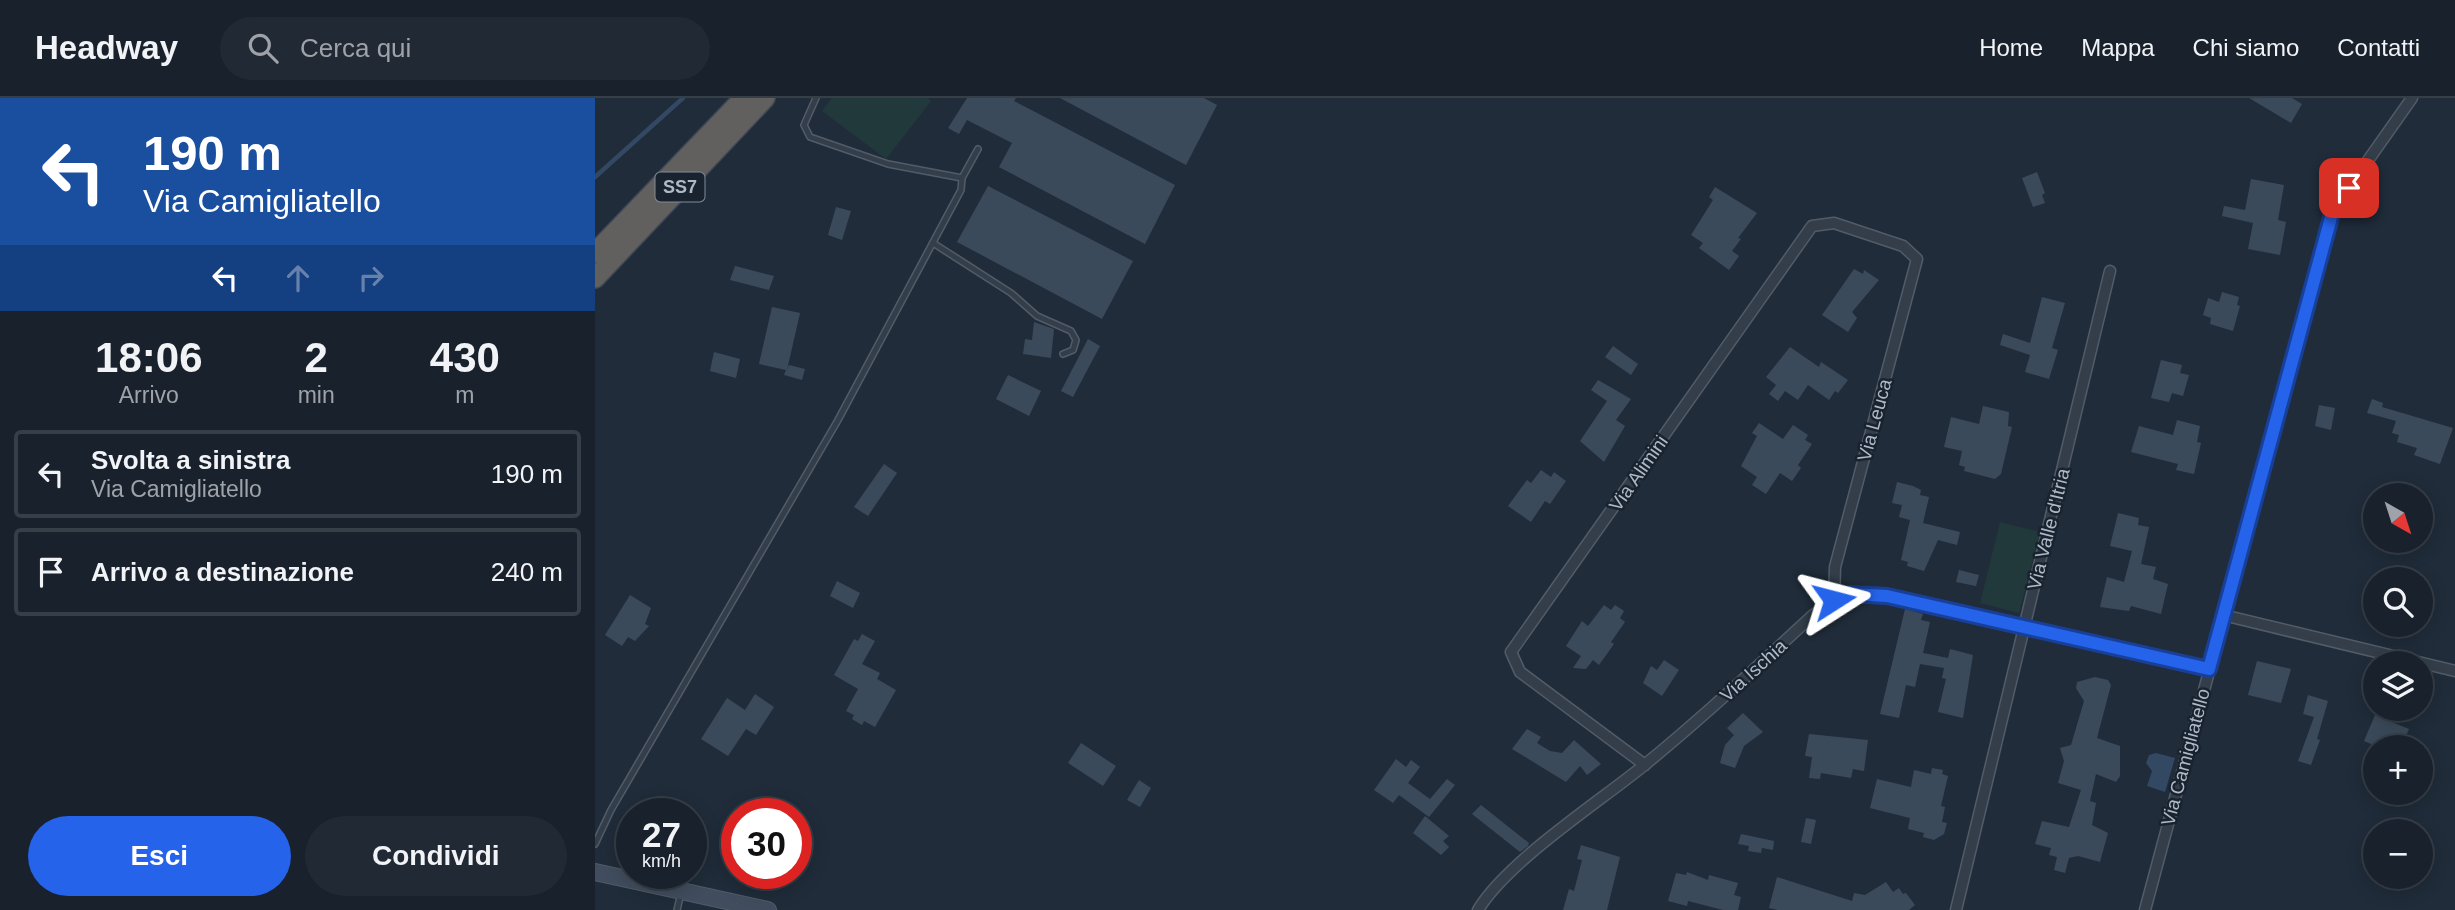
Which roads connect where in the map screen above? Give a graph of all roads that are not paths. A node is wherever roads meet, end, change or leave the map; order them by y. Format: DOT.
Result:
graph roads {
  1 [pos="744,98"];
  2 [pos="765,98"];
  3 [pos="816,98"];
  4 [pos="2411,98"];
  5 [pos="978,149"];
  6 [pos="963,178"];
  7 [pos="933,243"];
  8 [pos="1903,246"];
  9 [pos="595,253"];
  10 [pos="2110,271"];
  11 [pos="595,278"];
  12 [pos="1063,354"];
  13 [pos="1834,600"];
  14 [pos="2223,615"];
  15 [pos="2024,626"];
  16 [pos="2209,669"];
  17 [pos="2455,671"];
  18 [pos="1645,765"];
  19 [pos="595,844"];
  20 [pos="595,872"];
  21 [pos="682,891"];
  22 [pos="1481,909"];
  23 [pos="677,910"];
  24 [pos="768,910"];
  25 [pos="1956,910"];
  26 [pos="2145,910"];
  1 -- 9 [label="highway, SS7"];
  2 -- 11 [label="highway, SS7"];
  3 -- 6 [label="lane"];
  4 -- 14 [label="street, Via Camigliatello"];
  5 -- 6 [label="lane"];
  6 -- 7 [label="lane"];
  7 -- 12 [label="lane"];
  7 -- 19 [label="lane"];
  8 -- 13 [label="street, Via Leuca"];
  8 -- 18 [label="street, Via Alimini"];
  10 -- 15 [label="street, Via Valle d'Itria"];
  13 -- 15 [label="street, Via Ischia"];
  13 -- 18 [label="street, Via Ischia"];
  14 -- 16 [label="street, Via Camigliatello"];
  14 -- 17 [label="street"];
  15 -- 16 [label="street, Via Ischia"];
  15 -- 25 [label="street, Via Valle d'Itria"];
  16 -- 26 [label="street, Via Camigliatello"];
  18 -- 22 [label="street, Via Ischia"];
  20 -- 21 [label="main road"];
  21 -- 23 [label="lane"];
  21 -- 24 [label="main road"];
}
